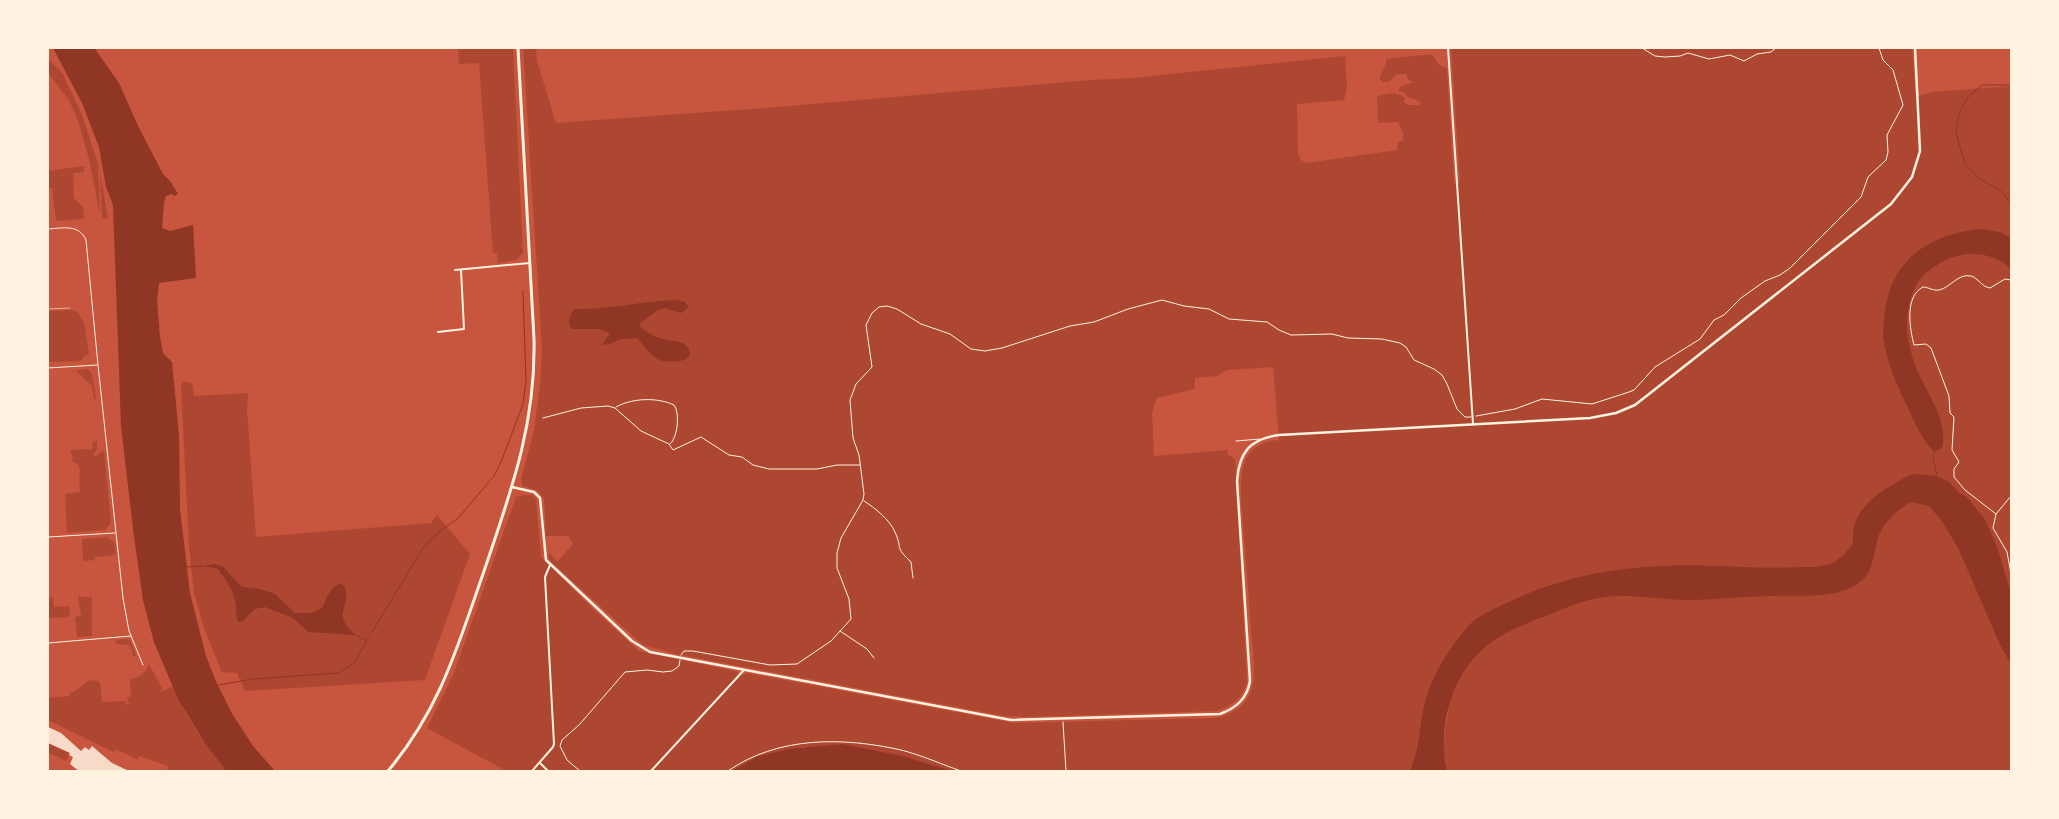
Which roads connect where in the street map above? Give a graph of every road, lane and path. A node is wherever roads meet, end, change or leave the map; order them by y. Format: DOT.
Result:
graph roads {
  1 [pos="518,48"];
  2 [pos="1448,48"];
  3 [pos="1642,48"];
  4 [pos="1776,48"];
  5 [pos="1879,48"];
  6 [pos="1915,48"];
  7 [pos="48,229"];
  8 [pos="530,263"];
  9 [pos="455,270"];
  10 [pos="461,270"];
  11 [pos="2011,280"];
  12 [pos="438,332"];
  13 [pos="98,365"];
  14 [pos="48,368"];
  15 [pos="615,408"];
  16 [pos="1475,416"];
  17 [pos="1469,417"];
  18 [pos="543,418"];
  19 [pos="1473,424"];
  20 [pos="1260,439"];
  21 [pos="1236,441"];
  22 [pos="668,444"];
  23 [pos="860,465"];
  24 [pos="512,487"];
  25 [pos="2011,496"];
  26 [pos="863,500"];
  27 [pos="1996,514"];
  28 [pos="116,533"];
  29 [pos="48,537"];
  30 [pos="550,565"];
  31 [pos="2011,574"];
  32 [pos="913,578"];
  33 [pos="840,630"];
  34 [pos="131,636"];
  35 [pos="48,643"];
  36 [pos="681,658"];
  37 [pos="874,658"];
  38 [pos="143,665"];
  39 [pos="744,670"];
  40 [pos="1063,719"];
  41 [pos="540,763"];
  42 [pos="388,771"];
  43 [pos="532,771"];
  44 [pos="548,771"];
  45 [pos="580,771"];
  46 [pos="651,771"];
  47 [pos="728,771"];
  48 [pos="961,771"];
  49 [pos="1066,771"];
  1 -- 8 [label="main road"];
  2 -- 19 [label="street"];
  3 -- 4 [label="path"];
  5 -- 16 [label="path"];
  6 -- 19 [label="street"];
  7 -- 13 [label="lane"];
  8 -- 10 [label="street"];
  8 -- 24 [label="main road"];
  9 -- 10 [label="street"];
  10 -- 12 [label="street"];
  11 -- 27 [label="path"];
  13 -- 14 [label="lane"];
  13 -- 28 [label="lane"];
  15 -- 18 [label="path"];
  15 -- 22 [label="path"];
  15 -- 22 [label="path"];
  17 -- 23 [label="path"];
  19 -- 20 [label="street"];
  20 -- 21 [label="lane"];
  20 -- 40 [label="street"];
  22 -- 23 [label="path"];
  23 -- 26 [label="path"];
  24 -- 30 [label="street"];
  24 -- 42 [label="main road"];
  25 -- 27 [label="path"];
  26 -- 32 [label="path"];
  26 -- 33 [label="path"];
  27 -- 31 [label="path"];
  28 -- 29 [label="lane"];
  28 -- 34 [label="lane"];
  30 -- 36 [label="street"];
  30 -- 41 [label="street"];
  33 -- 36 [label="path"];
  33 -- 37 [label="path"];
  34 -- 35 [label="lane"];
  34 -- 38 [label="lane"];
  36 -- 39 [label="street"];
  36 -- 45 [label="path"];
  39 -- 40 [label="street"];
  39 -- 46 [label="street"];
  40 -- 49 [label="path"];
  41 -- 43 [label="street"];
  41 -- 44 [label="street"];
  47 -- 48 [label="path"];
}
